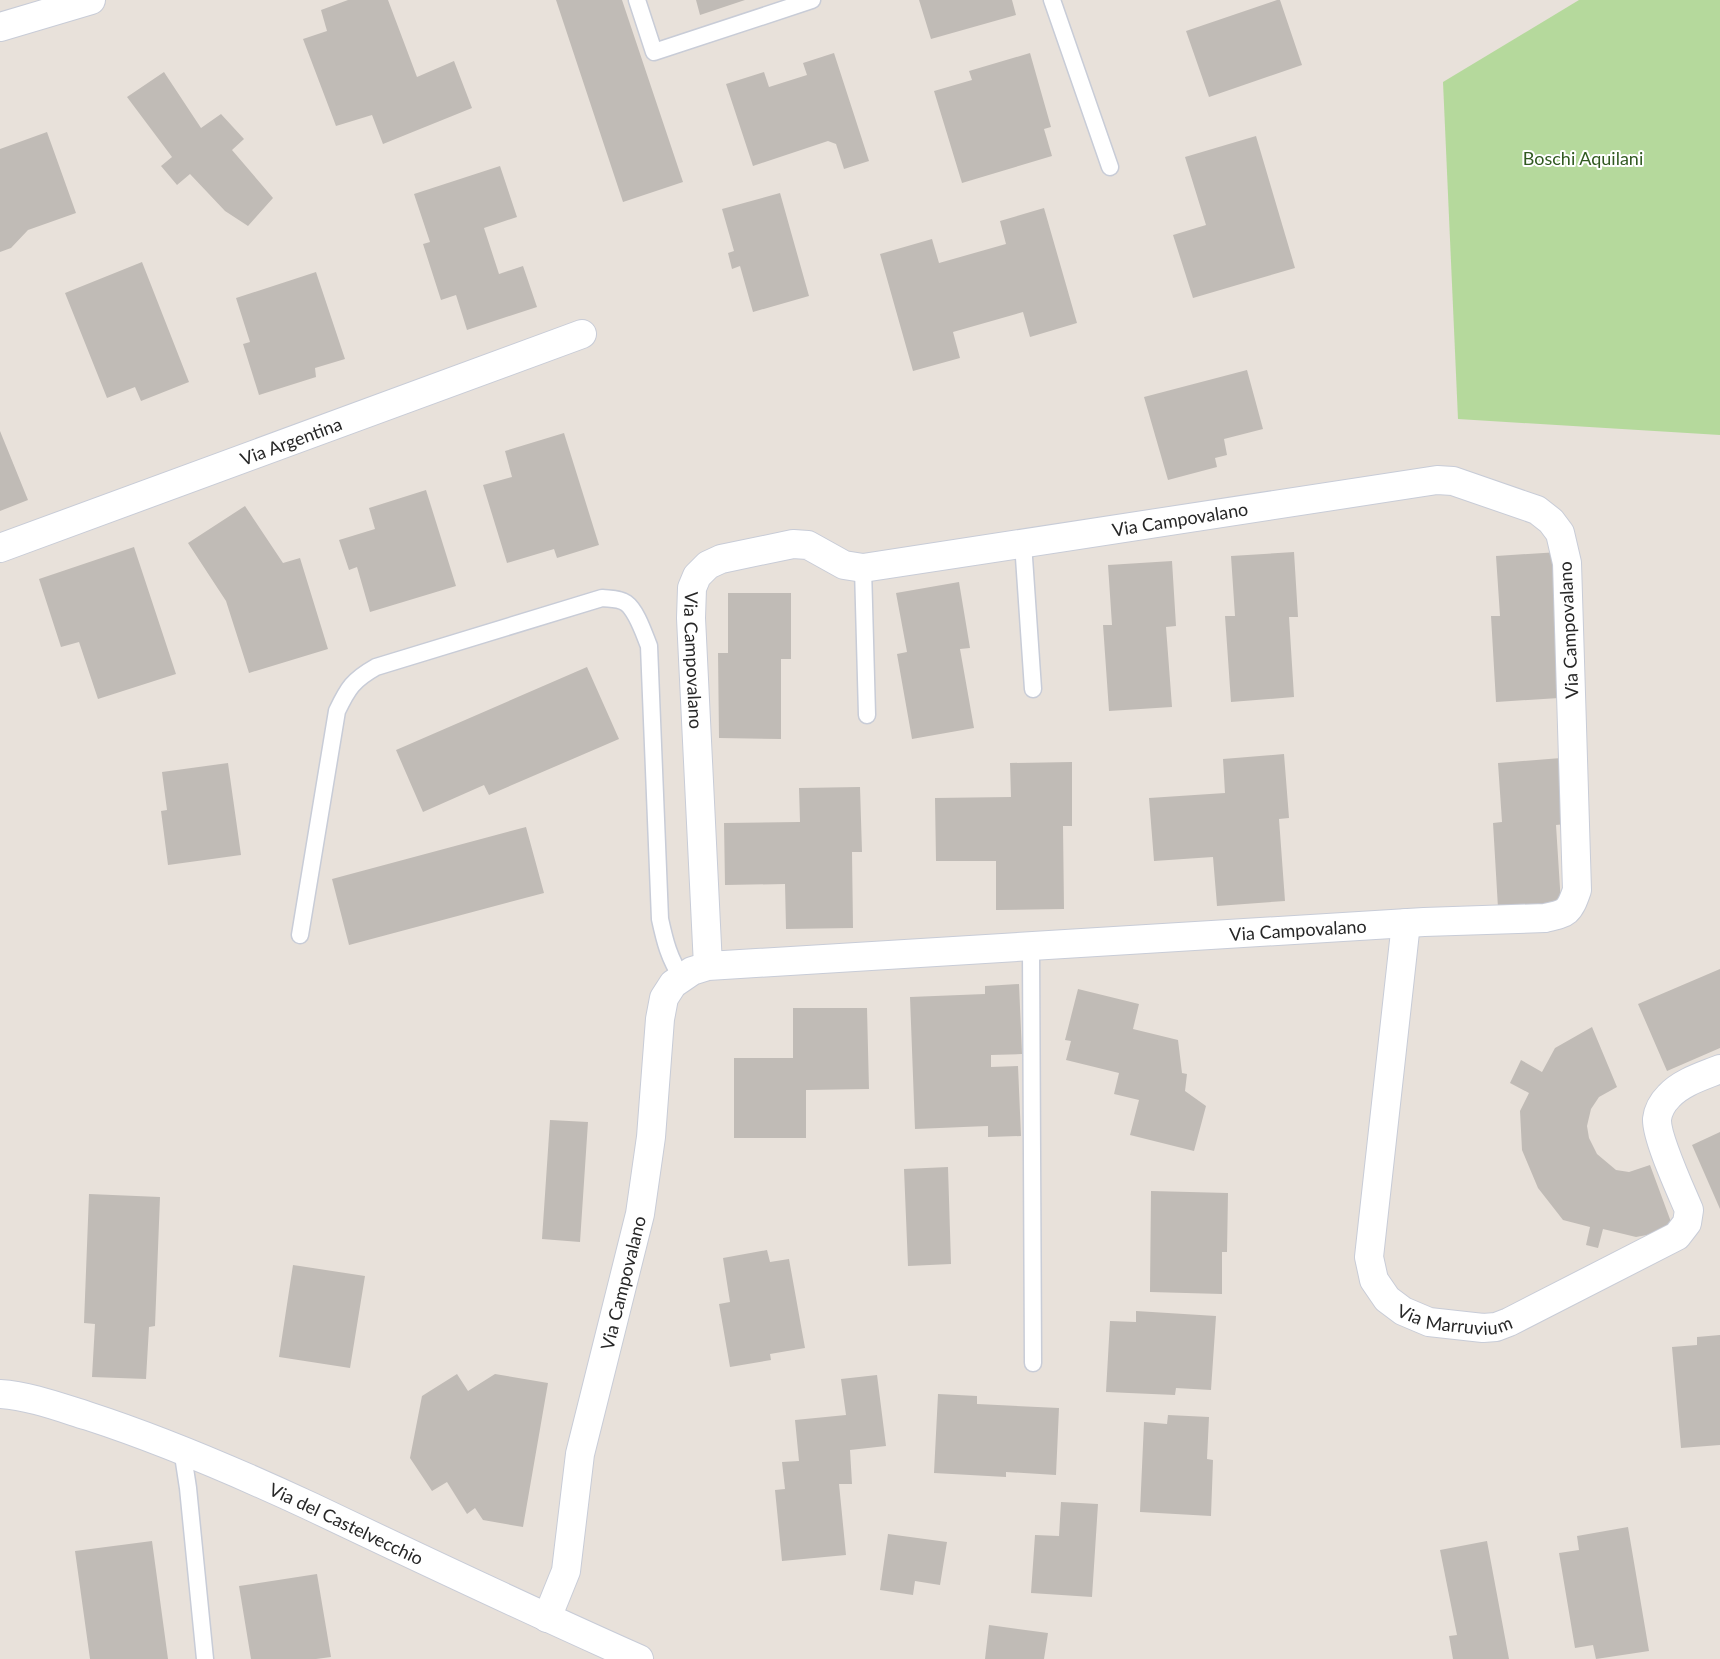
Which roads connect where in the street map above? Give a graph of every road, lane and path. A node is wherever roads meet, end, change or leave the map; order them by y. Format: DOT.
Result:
graph roads {
  1 [pos="90,0"];
  2 [pos="637,0"];
  3 [pos="812,0"];
  4 [pos="1052,0"];
  5 [pos="0,27"];
  6 [pos="1110,167"];
  7 [pos="582,334"];
  8 [pos="1023,543"];
  9 [pos="0,548"];
  10 [pos="863,568"];
  11 [pos="1033,689"];
  12 [pos="867,715"];
  13 [pos="1406,923"];
  14 [pos="300,935"];
  15 [pos="1031,946"];
  16 [pos="708,966"];
  17 [pos="682,978"];
  18 [pos="1720,1069"];
  19 [pos="1033,1363"];
  20 [pos="0,1380"];
  21 [pos="0,1394"];
  22 [pos="48,1404"];
  23 [pos="182,1449"];
  24 [pos="552,1620"];
  25 [pos="205,1659"];
  26 [pos="589,1659"];
  27 [pos="639,1659"];
  1 -- 5 [label="street"];
  2 -- 3 [label="lane"];
  4 -- 6 [label="lane"];
  7 -- 9 [label="street, Via Argentina"];
  8 -- 10 [label="street, Via Campovalano"];
  8 -- 11 [label="lane"];
  8 -- 13 [label="street, Via Campovalano"];
  10 -- 12 [label="lane"];
  10 -- 16 [label="street, Via Campovalano"];
  13 -- 15 [label="street, Via Campovalano"];
  13 -- 18 [label="street, Via Marruvium"];
  14 -- 17 [label="lane"];
  15 -- 16 [label="street, Via Campovalano"];
  15 -- 19 [label="lane"];
  16 -- 17 [label="street, Via Campovalano"];
  17 -- 24 [label="street, Via Campovalano"];
  20 -- 22 [label="street, Via del Castelvecchio"];
  21 -- 22 [label="street, Via del Castelvecchio"];
  22 -- 23 [label="street, Via del Castelvecchio"];
  23 -- 24 [label="street, Via del Castelvecchio"];
  23 -- 25 [label="lane"];
  24 -- 26 [label="street"];
  24 -- 27 [label="street, Via del Castelvecchio"];
}
